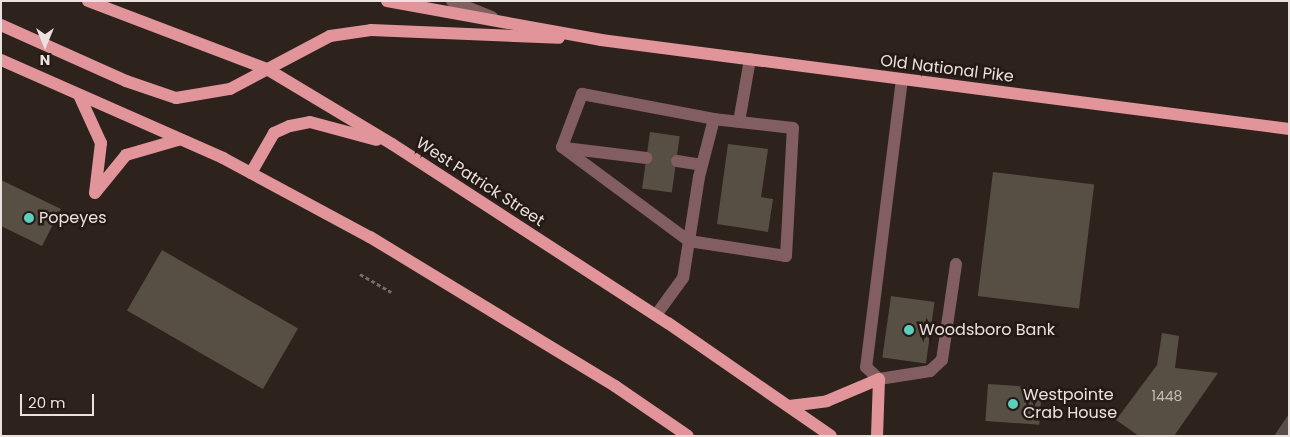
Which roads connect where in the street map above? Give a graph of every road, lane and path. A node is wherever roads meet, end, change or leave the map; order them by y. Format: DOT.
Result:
graph roads {
  1 [pos="88,1"];
  2 [pos="387,1"];
  3 [pos="452,1"];
  4 [pos="501,20"];
  5 [pos="1,26"];
  6 [pos="601,40"];
  7 [pos="1,60"];
  8 [pos="750,60"];
  9 [pos="267,69"];
  10 [pos="902,79"];
  11 [pos="80,95"];
  12 [pos="714,119"];
  13 [pos="739,122"];
  14 [pos="1289,129"];
  15 [pos="178,140"];
  16 [pos="392,144"];
  17 [pos="562,147"];
  18 [pos="646,158"];
  19 [pos="677,161"];
  20 [pos="702,166"];
  21 [pos="251,173"];
  22 [pos="689,241"];
  23 [pos="956,264"];
  24 [pos="360,274"];
  25 [pos="391,292"];
  26 [pos="656,315"];
  27 [pos="879,379"];
  28 [pos="789,406"];
  29 [pos="688,436"];
  30 [pos="831,436"];
  31 [pos="877,436"];
  1 -- 9 [label="main road, West Patrick Street"];
  2 -- 4 [label="main road"];
  3 -- 4 [label="lane"];
  4 -- 6 [label="main road"];
  5 -- 9 [label="main road"];
  6 -- 8 [label="main road, Old National Pike"];
  6 -- 9 [label="main road"];
  7 -- 11 [label="main road"];
  8 -- 10 [label="main road, Old National Pike"];
  8 -- 13 [label="lane"];
  9 -- 16 [label="main road, West Patrick Street"];
  10 -- 14 [label="main road, Old National Pike"];
  10 -- 27 [label="lane"];
  11 -- 15 [label="main road"];
  11 -- 15 [label="main road"];
  12 -- 13 [label="lane"];
  12 -- 17 [label="lane"];
  12 -- 20 [label="lane"];
  13 -- 22 [label="lane"];
  15 -- 21 [label="main road"];
  16 -- 21 [label="main road"];
  16 -- 26 [label="main road, West Patrick Street"];
  17 -- 18 [label="lane"];
  17 -- 22 [label="lane"];
  19 -- 20 [label="lane"];
  20 -- 22 [label="lane"];
  21 -- 29 [label="main road"];
  22 -- 26 [label="lane"];
  23 -- 27 [label="lane"];
  24 -- 25 [label="path"];
  26 -- 28 [label="main road, West Patrick Street"];
  27 -- 28 [label="main road"];
  27 -- 31 [label="main road"];
  28 -- 30 [label="main road, West Patrick Street"];
}
